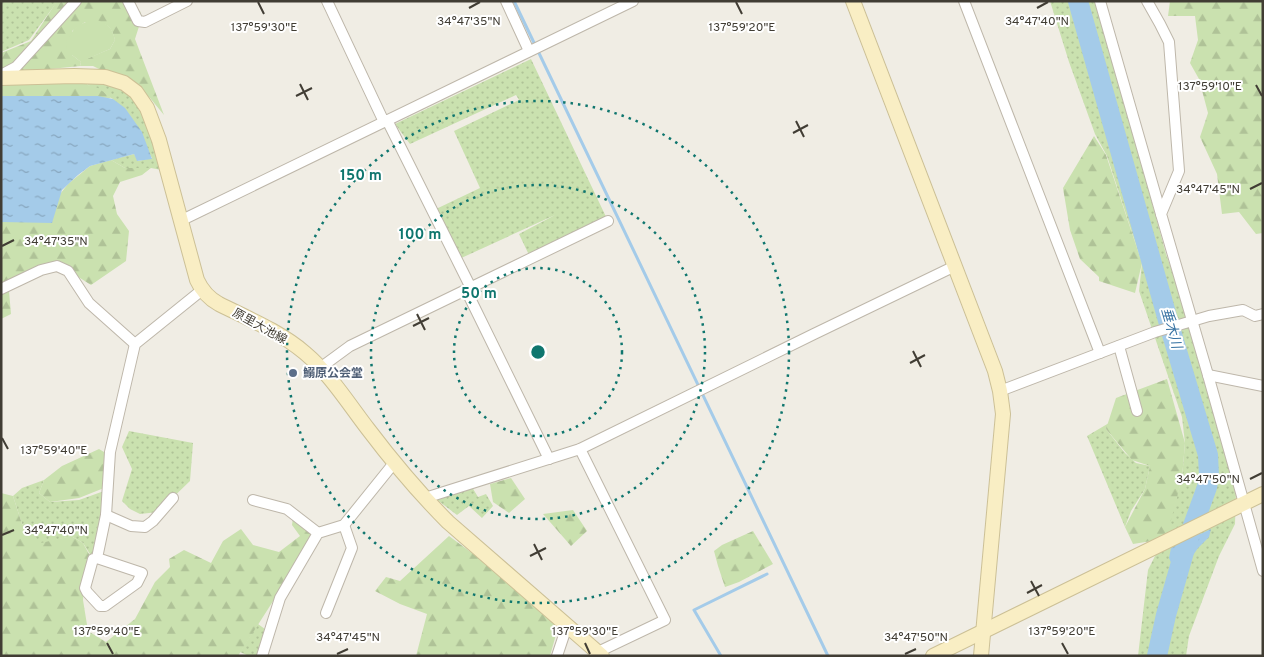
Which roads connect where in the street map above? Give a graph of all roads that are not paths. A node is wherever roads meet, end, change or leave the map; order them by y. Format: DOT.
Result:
graph roads {
  1 [pos="76,1"];
  2 [pos="128,1"];
  3 [pos="187,1"];
  4 [pos="327,1"];
  5 [pos="506,1"];
  6 [pos="633,1"];
  7 [pos="853,1"];
  8 [pos="964,1"];
  9 [pos="1100,1"];
  10 [pos="1147,1"];
  11 [pos="529,51"];
  12 [pos="1,77"];
  13 [pos="386,121"];
  14 [pos="1161,214"];
  15 [pos="180,220"];
  16 [pos="608,221"];
  17 [pos="955,266"];
  18 [pos="469,289"];
  19 [pos="1,290"];
  20 [pos="202,290"];
  21 [pos="1263,314"];
  22 [pos="1188,322"];
  23 [pos="135,344"];
  24 [pos="1120,346"];
  25 [pos="1100,353"];
  26 [pos="320,368"];
  27 [pos="1208,375"];
  28 [pos="1263,386"];
  29 [pos="1000,391"];
  30 [pos="1137,411"];
  31 [pos="580,449"];
  32 [pos="549,459"];
  33 [pos="394,463"];
  34 [pos="1263,494"];
  35 [pos="173,498"];
  36 [pos="425,498"];
  37 [pos="252,500"];
  38 [pos="1243,504"];
  39 [pos="106,515"];
  40 [pos="344,525"];
  41 [pos="318,533"];
  42 [pos="97,558"];
  43 [pos="1263,571"];
  44 [pos="326,614"];
  45 [pos="567,626"];
  46 [pos="984,630"];
  47 [pos="600,654"];
  48 [pos="262,656"];
  49 [pos="557,656"];
  50 [pos="933,656"];
  51 [pos="981,656"];
  1 -- 12 [label="street"];
  2 -- 3 [label="street"];
  4 -- 13 [label="street"];
  5 -- 11 [label="street"];
  6 -- 11 [label="street"];
  7 -- 17 [label="street"];
  8 -- 25 [label="street"];
  9 -- 14 [label="street"];
  10 -- 14 [label="street"];
  11 -- 13 [label="street"];
  12 -- 15 [label="street, 原里大池線"];
  13 -- 15 [label="street"];
  13 -- 18 [label="street"];
  14 -- 22 [label="street"];
  15 -- 20 [label="street, 原里大池線"];
  16 -- 18 [label="street"];
  17 -- 29 [label="street"];
  17 -- 31 [label="street"];
  18 -- 26 [label="street"];
  18 -- 32 [label="street"];
  19 -- 23 [label="street"];
  20 -- 23 [label="street"];
  20 -- 26 [label="street, 原里大池線"];
  21 -- 22 [label="street"];
  22 -- 24 [label="street"];
  22 -- 27 [label="street"];
  23 -- 39 [label="street"];
  24 -- 25 [label="street"];
  24 -- 30 [label="street"];
  25 -- 29 [label="street"];
  26 -- 33 [label="street, 原里大池線"];
  27 -- 28 [label="street"];
  27 -- 38 [label="street"];
  29 -- 46 [label="street"];
  31 -- 32 [label="street"];
  31 -- 47 [label="street"];
  32 -- 36 [label="street"];
  33 -- 36 [label="street, 原里大池線"];
  33 -- 40 [label="street"];
  34 -- 38 [label="street"];
  35 -- 39 [label="street"];
  36 -- 45 [label="street, 原里大池線"];
  37 -- 41 [label="street"];
  38 -- 43 [label="street"];
  38 -- 46 [label="street"];
  39 -- 42 [label="street"];
  40 -- 41 [label="street"];
  40 -- 44 [label="street"];
  41 -- 48 [label="street"];
  42 -- 42 [label="street"];
  45 -- 47 [label="street, 原里大池線"];
  45 -- 49 [label="street"];
  46 -- 50 [label="street"];
  46 -- 51 [label="street"];
}
